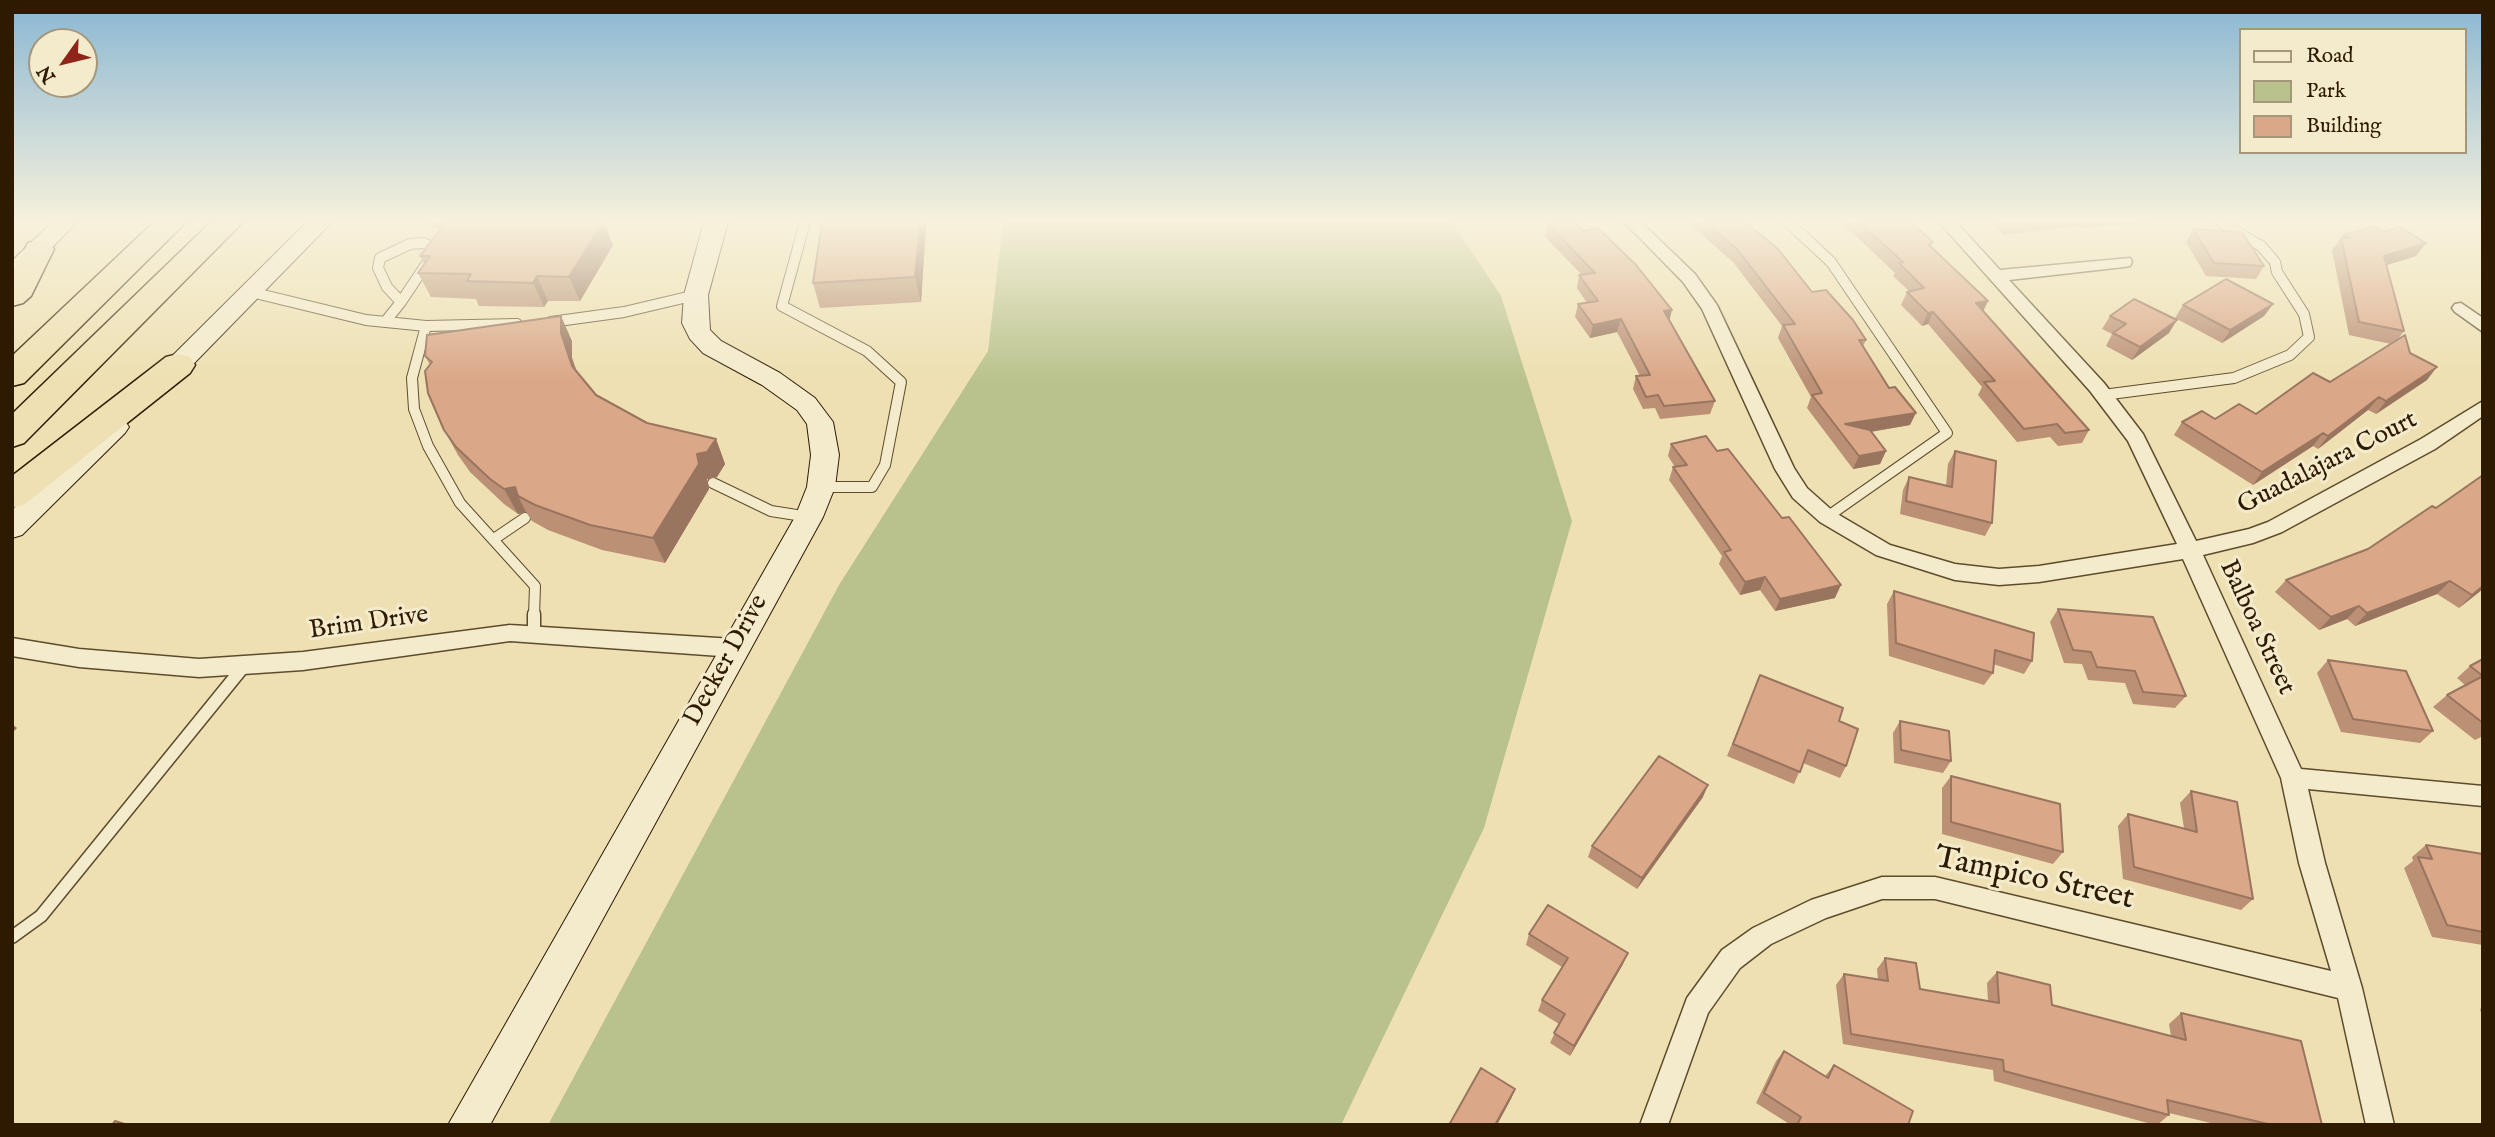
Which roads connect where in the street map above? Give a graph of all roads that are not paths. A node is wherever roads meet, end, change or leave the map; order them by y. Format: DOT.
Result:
graph roads {
  1 [pos="27,275"];
  2 [pos="87,275"];
  3 [pos="116,275"];
  4 [pos="143,275"];
  5 [pos="174,275"];
  6 [pos="268,275"];
  7 [pos="381,275"];
  8 [pos="421,275"];
  9 [pos="701,275"];
  10 [pos="790,275"];
  11 [pos="1686,275"];
  12 [pos="1840,275"];
  13 [pos="2006,275"];
  14 [pos="2279,275"];
  15 [pos="1997,276"];
  16 [pos="251,292"];
  17 [pos="696,295"];
  18 [pos="12,296"];
  19 [pos="401,302"];
  20 [pos="2461,308"];
  21 [pos="385,322"];
  22 [pos="426,326"];
  23 [pos="2483,327"];
  24 [pos="12,346"];
  25 [pos="178,365"];
  26 [pos="12,375"];
  27 [pos="426,391"];
  28 [pos="413,394"];
  29 [pos="2103,395"];
  30 [pos="12,402"];
  31 [pos="2483,407"];
  32 [pos="12,435"];
  33 [pos="713,483"];
  34 [pos="821,487"];
  35 [pos="12,495"];
  36 [pos="809,517"];
  37 [pos="1827,517"];
  38 [pos="525,518"];
  39 [pos="12,528"];
  40 [pos="494,539"];
  41 [pos="2190,550"];
  42 [pos="534,634"];
  43 [pos="12,648"];
  44 [pos="734,648"];
  45 [pos="244,666"];
  46 [pos="2293,778"];
  47 [pos="2483,796"];
  48 [pos="12,937"];
  49 [pos="2349,988"];
  50 [pos="468,1125"];
  51 [pos="1654,1125"];
  52 [pos="2380,1125"];
  1 -- 18 [label="highway"];
  2 -- 24 [label="highway"];
  3 -- 26 [label="highway"];
  4 -- 30 [label="highway"];
  5 -- 32 [label="highway"];
  6 -- 16 [label="street"];
  7 -- 19 [label="lane"];
  8 -- 19 [label="lane"];
  9 -- 17 [label="street, Decker Drive"];
  10 -- 34 [label="lane"];
  11 -- 37 [label="street, Guadalajara Court"];
  12 -- 37 [label="lane"];
  13 -- 15 [label="street"];
  14 -- 29 [label="lane"];
  15 -- 29 [label="street, Balboa Street"];
  16 -- 21 [label="lane"];
  16 -- 25 [label="street"];
  17 -- 22 [label="lane"];
  17 -- 34 [label="street, Decker Drive"];
  19 -- 21 [label="lane"];
  20 -- 23 [label="street"];
  21 -- 22 [label="lane"];
  22 -- 28 [label="lane"];
  25 -- 35 [label="highway"];
  25 -- 39 [label="street"];
  27 -- 28 [label="lane"];
  28 -- 40 [label="lane"];
  29 -- 41 [label="street, Balboa Street"];
  31 -- 41 [label="street, Guadalajara Court"];
  33 -- 36 [label="lane"];
  34 -- 36 [label="street, Decker Drive"];
  36 -- 44 [label="street, Decker Drive"];
  37 -- 41 [label="street, Guadalajara Court"];
  38 -- 40 [label="lane"];
  40 -- 42 [label="lane"];
  41 -- 46 [label="street, Balboa Street"];
  42 -- 44 [label="street, Brim Drive"];
  42 -- 45 [label="street, Brim Drive"];
  43 -- 45 [label="street, Brim Drive"];
  44 -- 50 [label="street, Decker Drive"];
  45 -- 48 [label="lane"];
  46 -- 47 [label="street"];
  46 -- 49 [label="street, Balboa Street"];
  49 -- 51 [label="street, Tampico Street"];
  49 -- 52 [label="street, Balboa Street"];
}
